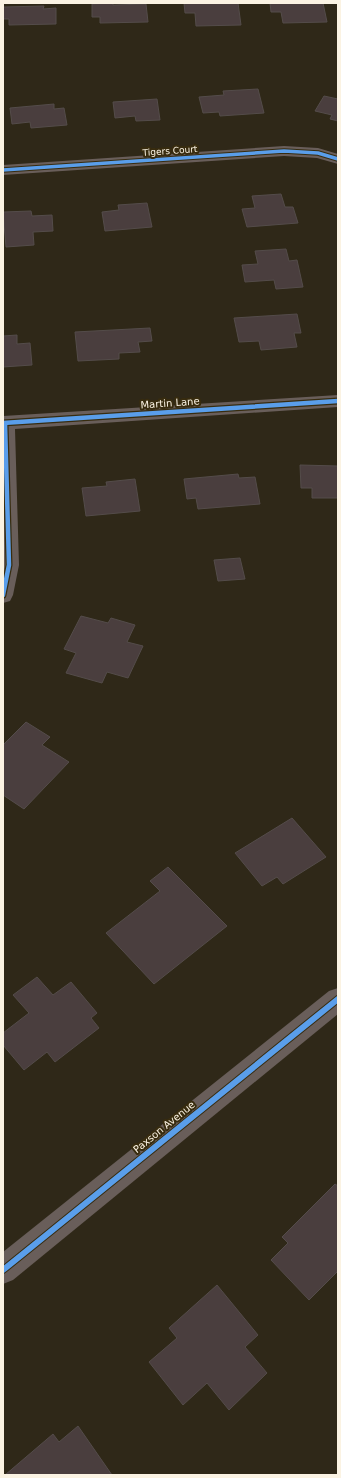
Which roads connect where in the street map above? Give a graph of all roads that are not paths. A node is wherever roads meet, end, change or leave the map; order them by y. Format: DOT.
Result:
graph roads {
  1 [pos="338,159"];
  2 [pos="3,170"];
  3 [pos="338,401"];
  4 [pos="4,423"];
  5 [pos="3,595"];
  6 [pos="338,999"];
  7 [pos="3,1270"];
  1 -- 2 [label="street, Tigers Court"];
  3 -- 4 [label="street, Martin Lane"];
  4 -- 5 [label="street"];
  6 -- 7 [label="street, Paxson Avenue"];
}
